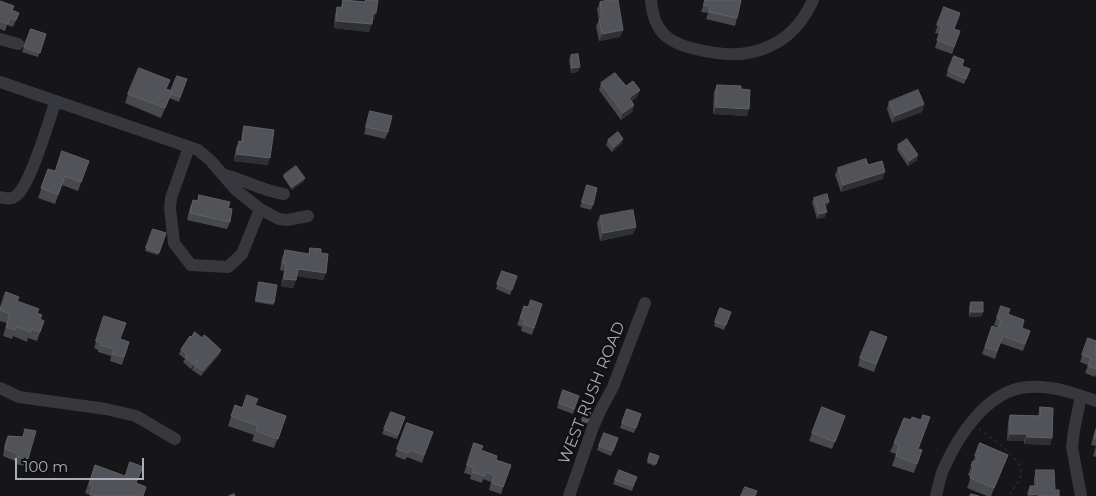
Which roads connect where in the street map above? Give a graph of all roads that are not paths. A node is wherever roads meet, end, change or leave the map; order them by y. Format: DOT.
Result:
graph roads {
  1 [pos="651,0"];
  2 [pos="813,0"];
  3 [pos="0,39"];
  4 [pos="18,44"];
  5 [pos="0,82"];
  6 [pos="56,101"];
  7 [pos="189,147"];
  8 [pos="222,174"];
  9 [pos="284,194"];
  10 [pos="0,197"];
  11 [pos="260,209"];
  12 [pos="308,216"];
  13 [pos="644,303"];
  14 [pos="0,388"];
  15 [pos="1081,396"];
  16 [pos="1096,401"];
  17 [pos="176,439"];
  18 [pos="569,496"];
  19 [pos="936,496"];
  20 [pos="1081,496"];
  1 -- 2 [label="street"];
  3 -- 4 [label="street"];
  5 -- 6 [label="street"];
  6 -- 7 [label="street"];
  6 -- 10 [label="street"];
  7 -- 8 [label="street"];
  7 -- 11 [label="street"];
  8 -- 9 [label="street"];
  8 -- 11 [label="street"];
  11 -- 12 [label="street"];
  13 -- 18 [label="street, WEST RUSH ROAD"];
  14 -- 17 [label="street"];
  15 -- 16 [label="street"];
  15 -- 19 [label="street"];
  15 -- 20 [label="street"];
}
